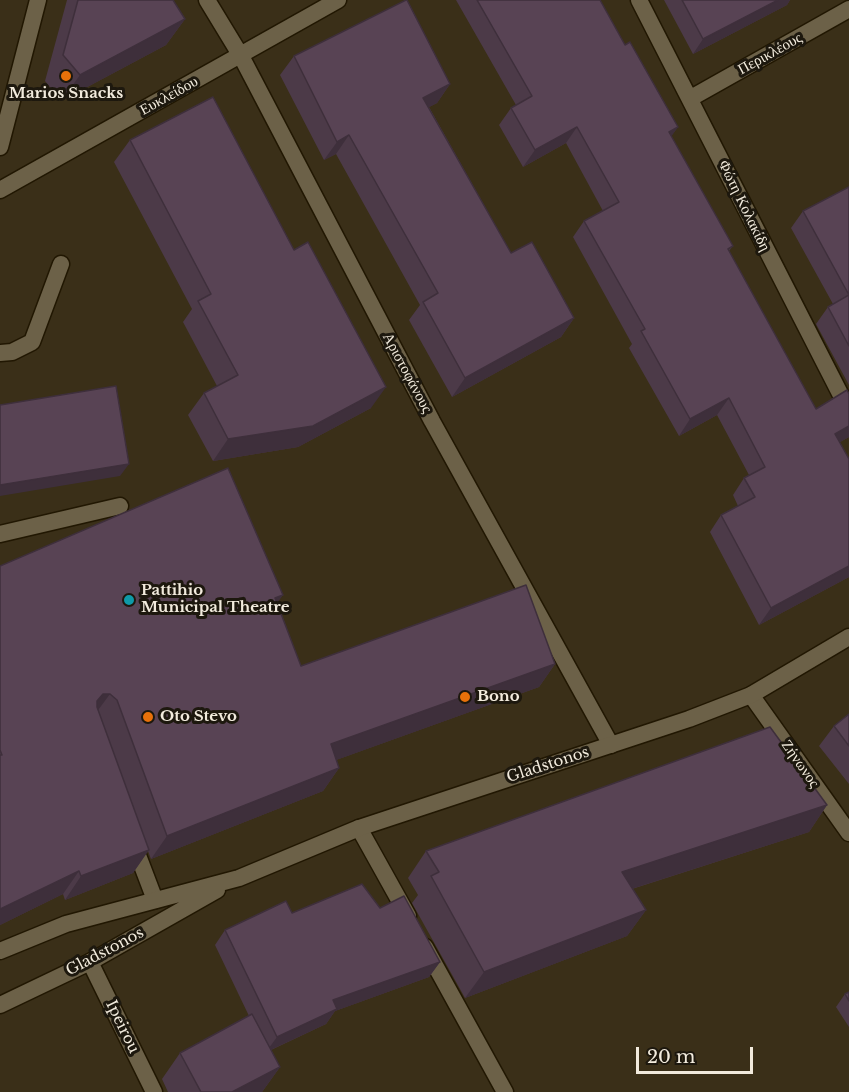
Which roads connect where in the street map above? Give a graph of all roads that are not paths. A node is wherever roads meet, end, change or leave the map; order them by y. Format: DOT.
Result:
graph roads {
  1 [pos="38,0"];
  2 [pos="207,0"];
  3 [pos="338,0"];
  4 [pos="639,0"];
  5 [pos="849,9"];
  6 [pos="241,56"];
  7 [pos="691,98"];
  8 [pos="0,147"];
  9 [pos="0,190"];
  10 [pos="62,264"];
  11 [pos="0,353"];
  12 [pos="849,411"];
  13 [pos="120,506"];
  14 [pos="0,534"];
  15 [pos="849,637"];
  16 [pos="751,695"];
  17 [pos="611,745"];
  18 [pos="127,825"];
  19 [pos="358,828"];
  20 [pos="849,833"];
  21 [pos="239,878"];
  22 [pos="155,900"];
  23 [pos="0,951"];
  24 [pos="90,962"];
  25 [pos="0,1005"];
  26 [pos="154,1092"];
  27 [pos="506,1092"];
  1 -- 8 [label="street"];
  2 -- 6 [label="street, Αριστοφάνους"];
  3 -- 6 [label="street, Ευκλείδου"];
  4 -- 7 [label="street, Φώτη Κολακίδη"];
  5 -- 7 [label="street, Περικλέους"];
  6 -- 9 [label="street, Ευκλείδου"];
  6 -- 17 [label="street, Αριστοφάνους"];
  7 -- 12 [label="street, Φώτη Κολακίδη"];
  10 -- 11 [label="street"];
  13 -- 14 [label="street"];
  15 -- 16 [label="street, Gladstonos"];
  16 -- 17 [label="street, Gladstonos"];
  16 -- 20 [label="street, Ζήνωνος"];
  17 -- 19 [label="street, Gladstonos"];
  18 -- 22 [label="street"];
  19 -- 21 [label="street, Gladstonos"];
  19 -- 27 [label="street"];
  21 -- 22 [label="street, Gladstonos"];
  21 -- 24 [label="street, Gladstonos"];
  22 -- 23 [label="street, Gladstonos"];
  24 -- 25 [label="street, Gladstonos"];
  24 -- 26 [label="street, Ipeirou"];
}
